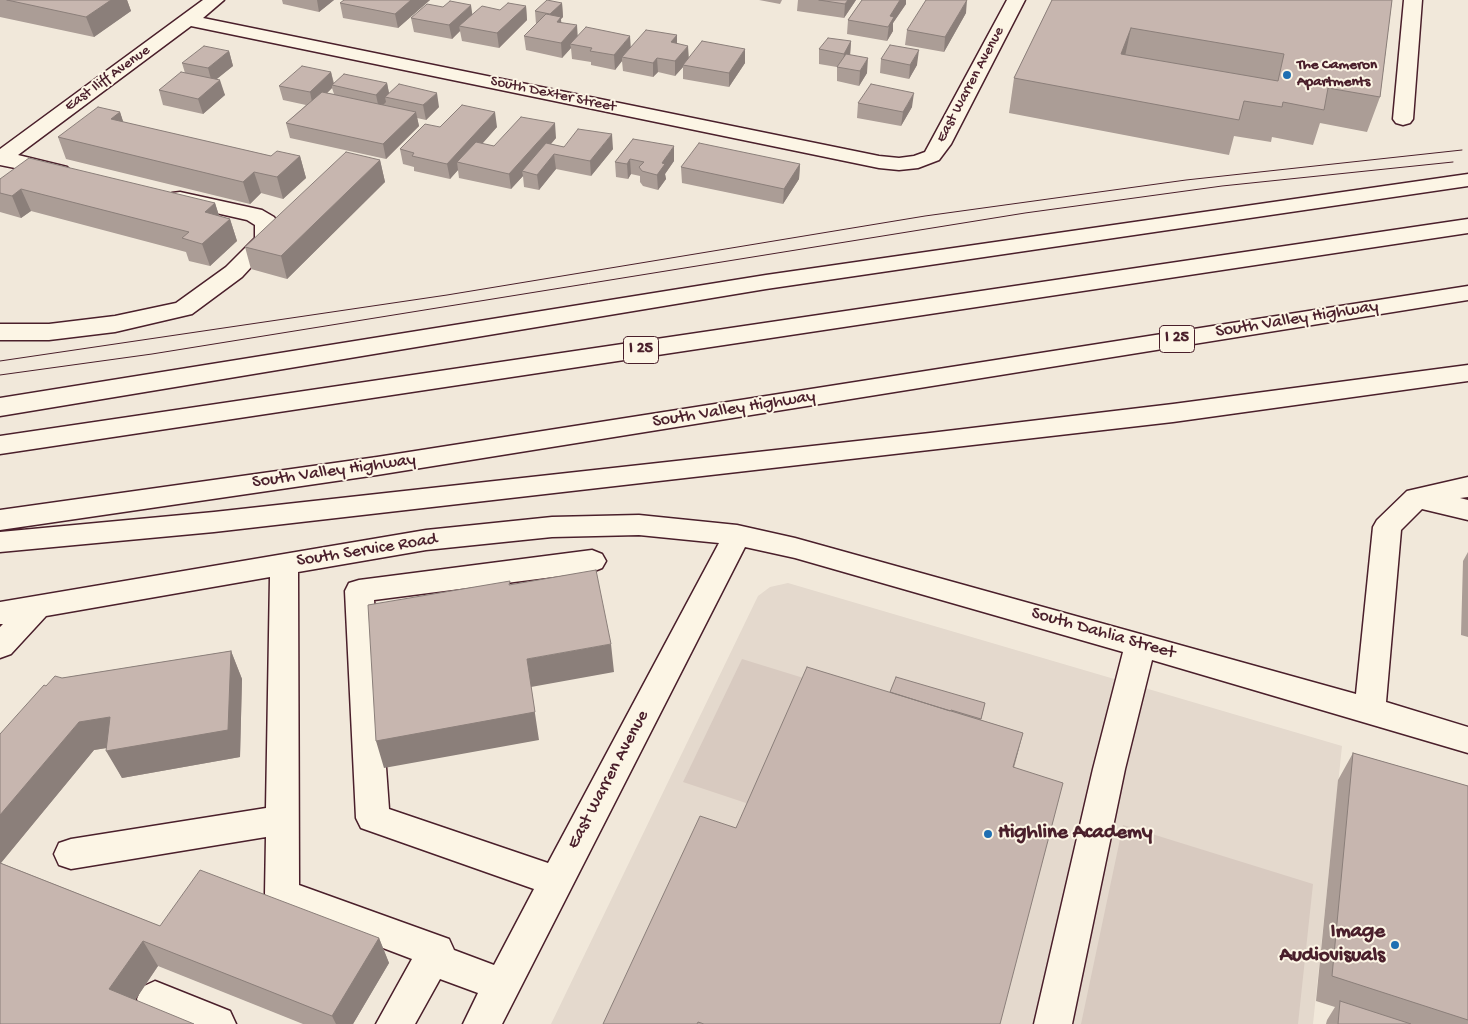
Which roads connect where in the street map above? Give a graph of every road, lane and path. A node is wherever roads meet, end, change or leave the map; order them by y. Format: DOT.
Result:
graph roads {
  1 [pos="216,0"];
  2 [pos="1016,0"];
  3 [pos="1412,0"];
  4 [pos="188,20"];
  5 [pos="1403,119"];
  6 [pos="1,158"];
  7 [pos="918,162"];
  8 [pos="80,176"];
  9 [pos="1468,180"];
  10 [pos="158,193"];
  11 [pos="288,214"];
  12 [pos="1468,226"];
  13 [pos="266,230"];
  14 [pos="1468,293"];
  15 [pos="0,332"];
  16 [pos="1468,373"];
  17 [pos="0,407"];
  18 [pos="0,445"];
  19 [pos="1468,487"];
  20 [pos="1418,498"];
  21 [pos="1468,510"];
  22 [pos="0,520"];
  23 [pos="552,527"];
  24 [pos="737,535"];
  25 [pos="0,542"];
  26 [pos="365,551"];
  27 [pos="592,561"];
  28 [pos="284,565"];
  29 [pos="556,566"];
  30 [pos="367,590"];
  31 [pos="36,608"];
  32 [pos="0,613"];
  33 [pos="1140,644"];
  34 [pos="0,646"];
  35 [pos="1370,710"];
  36 [pos="1468,740"];
  37 [pos="283,820"];
  38 [pos="71,854"];
  39 [pos="557,881"];
  40 [pos="431,959"];
  41 [pos="502,985"];
  42 [pos="155,999"];
  43 [pos="217,1024"];
  44 [pos="395,1024"];
  45 [pos="482,1024"];
  46 [pos="1053,1024"];
  1 -- 4 [label="main road, East Iliff Avenue"];
  2 -- 7 [label="main road, East Warren Avenue"];
  3 -- 5 [label="main road"];
  4 -- 6 [label="main road, East Iliff Avenue"];
  4 -- 7 [label="main road, South Dexter Street"];
  6 -- 8 [label="main road"];
  9 -- 17 [label="main road"];
  10 -- 13 [label="main road"];
  11 -- 13 [label="main road"];
  12 -- 18 [label="main road, I 25"];
  13 -- 15 [label="main road"];
  14 -- 22 [label="main road, South Valley Highway / I 25"];
  16 -- 25 [label="main road"];
  19 -- 20 [label="main road"];
  20 -- 21 [label="main road"];
  20 -- 35 [label="main road"];
  23 -- 24 [label="main road, South Service Road"];
  23 -- 26 [label="main road, South Service Road"];
  23 -- 29 [label="main road"];
  24 -- 33 [label="main road, South Dahlia Street"];
  24 -- 39 [label="main road, East Warren Avenue"];
  26 -- 28 [label="main road, South Service Road"];
  26 -- 30 [label="main road"];
  27 -- 29 [label="main road"];
  28 -- 31 [label="main road, South Service Road"];
  28 -- 37 [label="main road"];
  29 -- 30 [label="main road"];
  30 -- 39 [label="main road"];
  31 -- 32 [label="main road, South Service Road"];
  31 -- 34 [label="main road"];
  33 -- 35 [label="main road, South Dahlia Street"];
  33 -- 46 [label="main road"];
  35 -- 36 [label="main road, South Dahlia Street"];
  37 -- 38 [label="main road"];
  37 -- 40 [label="main road"];
  39 -- 41 [label="main road, East Warren Avenue"];
  40 -- 41 [label="main road"];
  40 -- 44 [label="main road"];
  41 -- 45 [label="main road, East Warren Avenue"];
  42 -- 43 [label="main road"];
}
